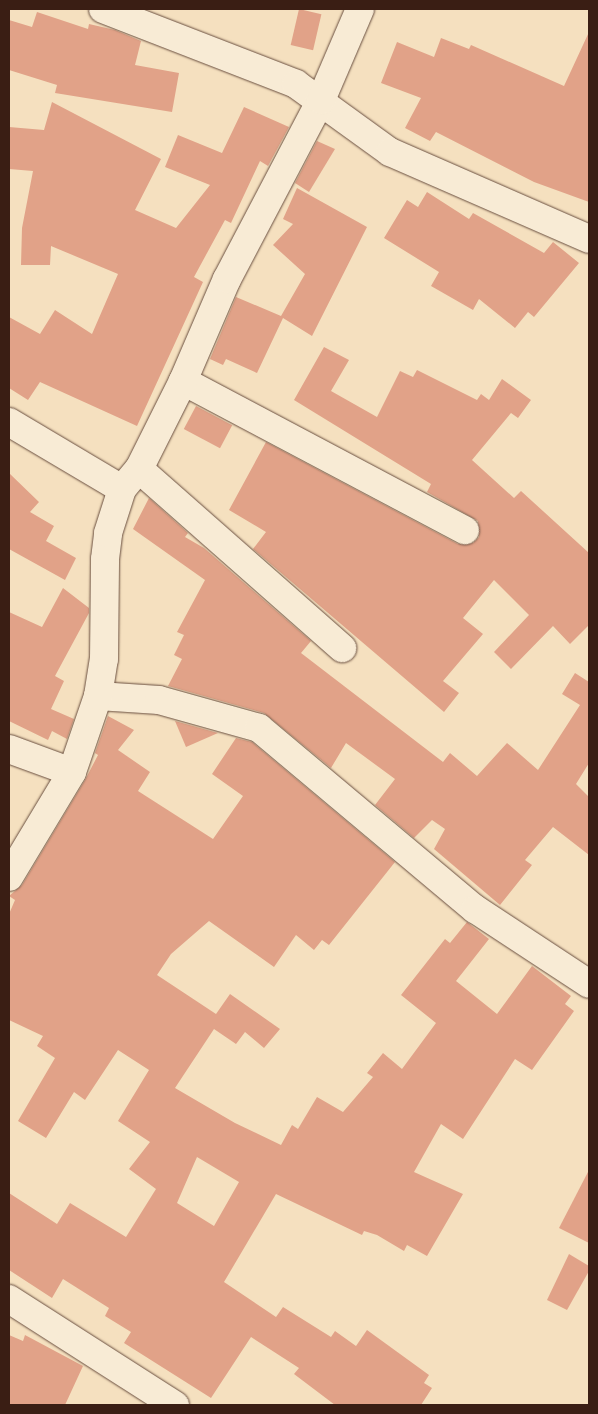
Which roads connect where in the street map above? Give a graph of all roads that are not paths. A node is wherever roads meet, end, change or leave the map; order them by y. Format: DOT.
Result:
graph roads {
  1 [pos="103,9"];
  2 [pos="360,9"];
  3 [pos="321,100"];
  4 [pos="589,238"];
  5 [pos="183,381"];
  6 [pos="9,422"];
  7 [pos="130,479"];
  8 [pos="465,530"];
  9 [pos="342,648"];
  10 [pos="98,696"];
  11 [pos="9,749"];
  12 [pos="72,772"];
  13 [pos="9,877"];
  14 [pos="589,984"];
  15 [pos="9,1299"];
  16 [pos="176,1405"];
  1 -- 3 [label="street"];
  2 -- 3 [label="street"];
  3 -- 4 [label="street"];
  3 -- 5 [label="street"];
  5 -- 7 [label="street"];
  5 -- 8 [label="street"];
  6 -- 7 [label="street"];
  7 -- 9 [label="street"];
  7 -- 10 [label="street"];
  10 -- 12 [label="street"];
  10 -- 14 [label="street"];
  11 -- 12 [label="street"];
  12 -- 13 [label="street"];
  15 -- 16 [label="street"];
}
